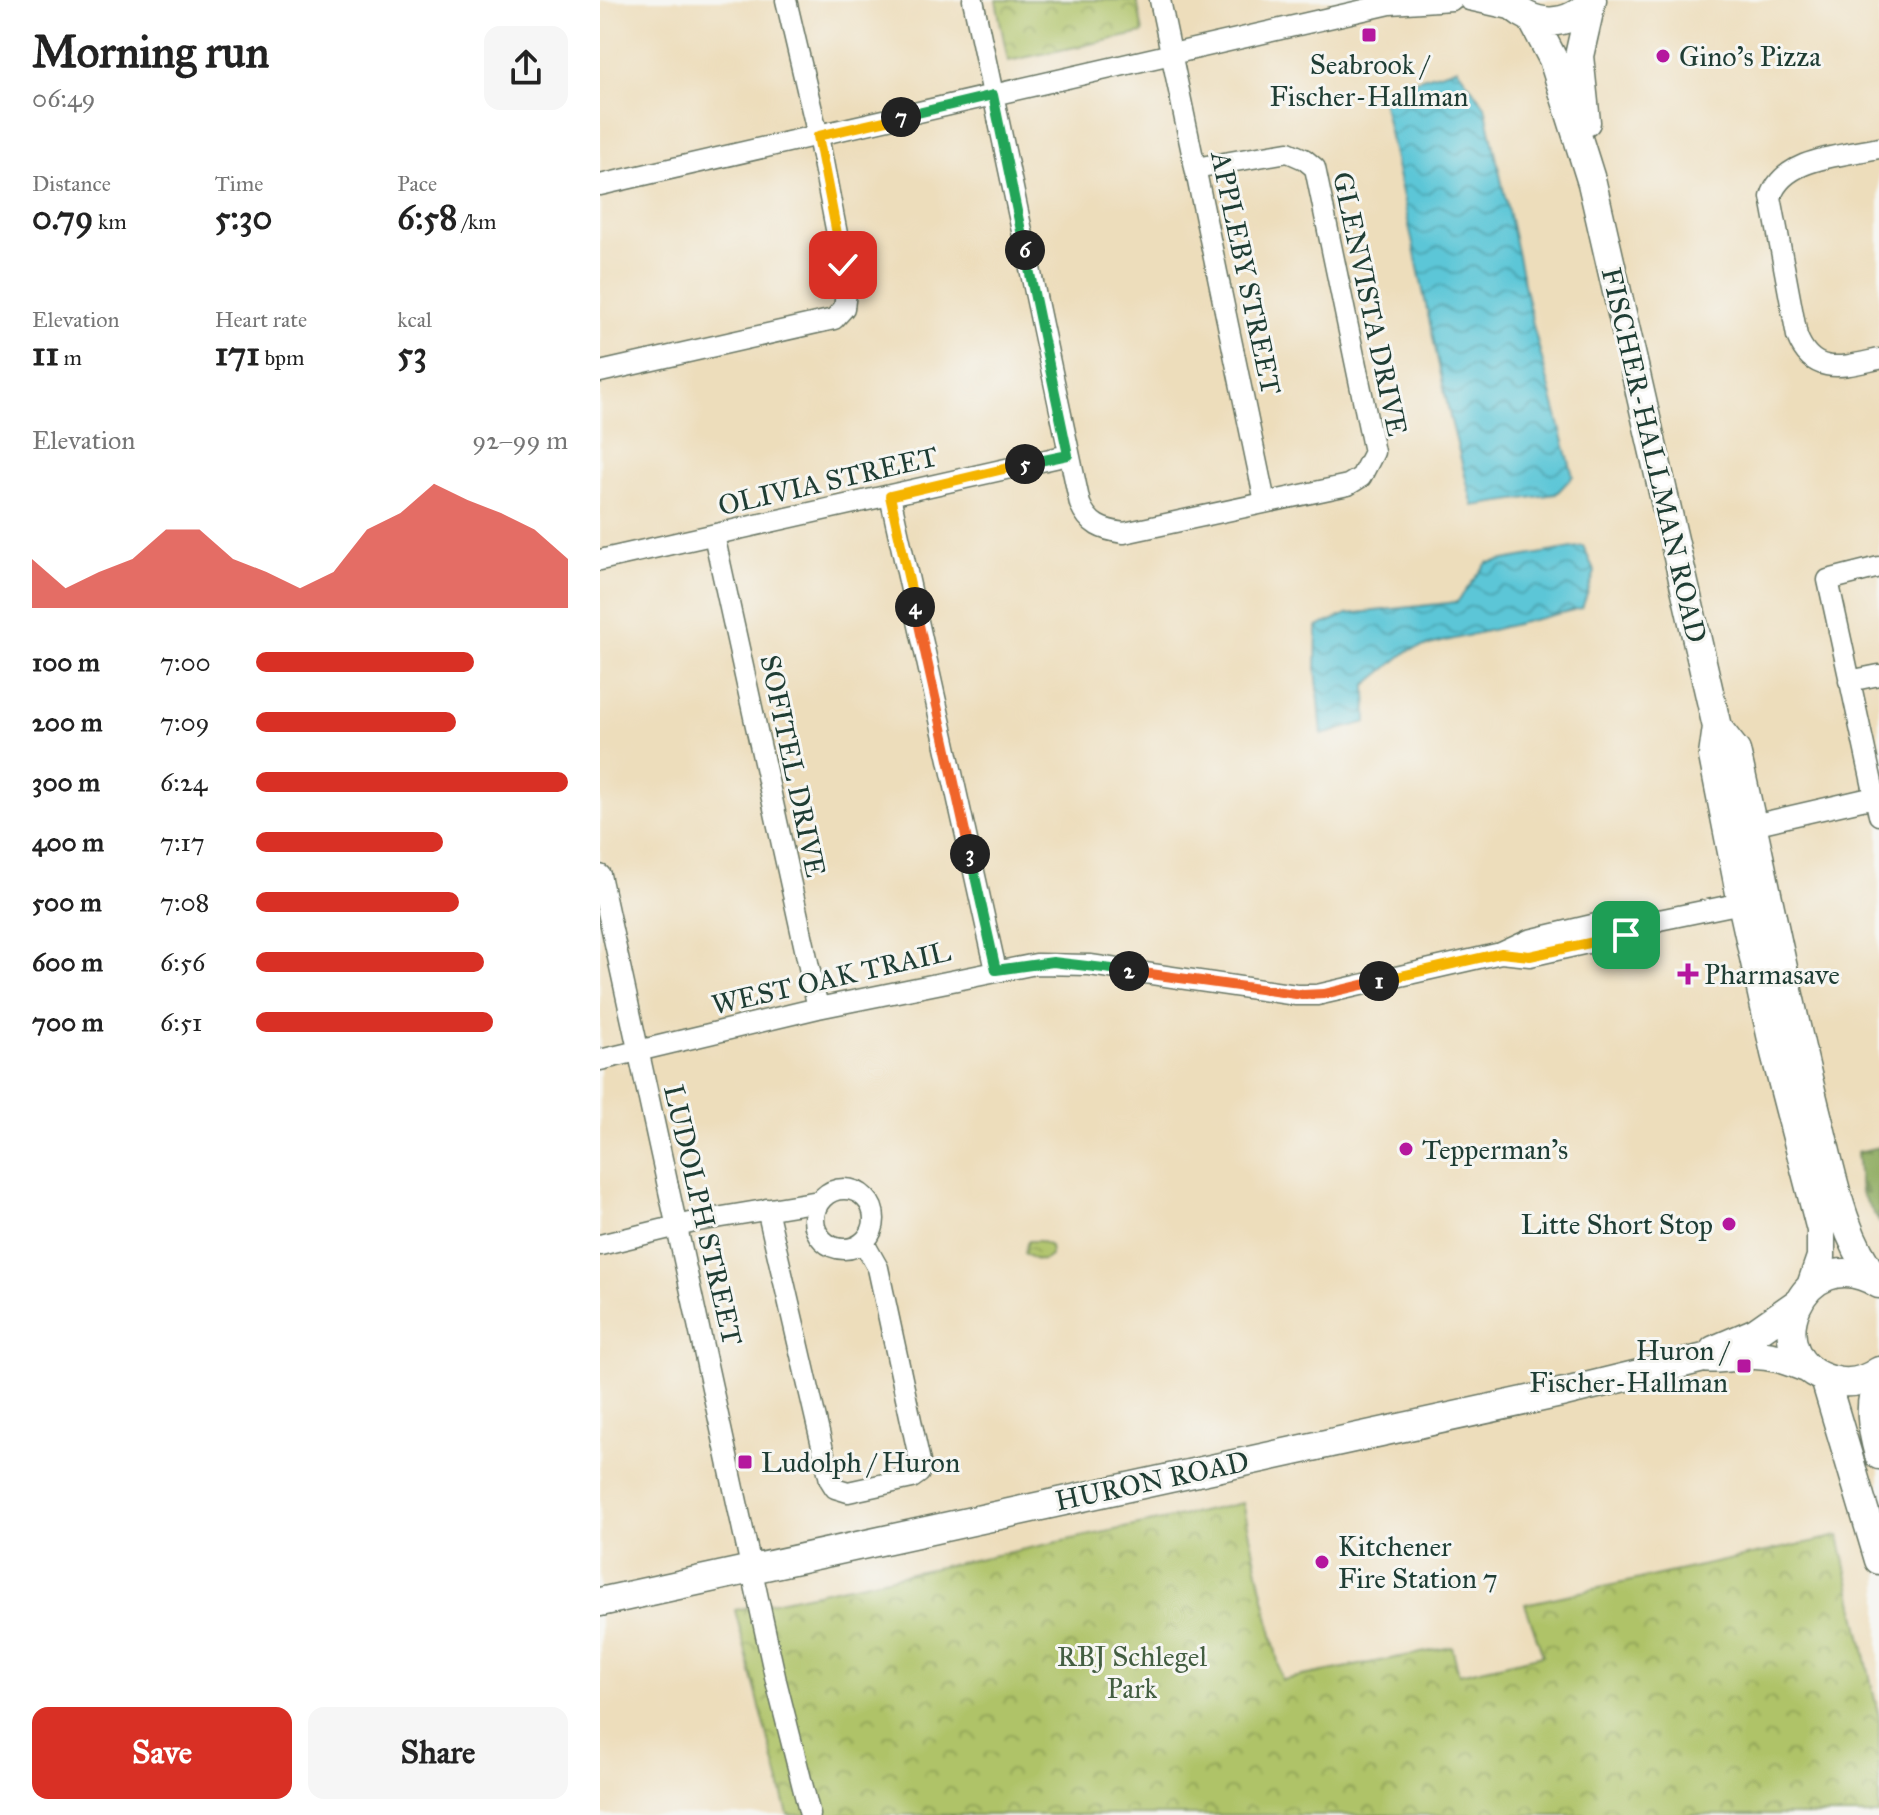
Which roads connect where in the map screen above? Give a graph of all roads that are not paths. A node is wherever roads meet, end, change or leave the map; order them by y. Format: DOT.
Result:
graph roads {
  1 [pos="786,0"];
  2 [pos="973,0"];
  3 [pos="1160,0"];
  4 [pos="1452,0"];
  5 [pos="1469,0"];
  6 [pos="1400,1"];
  7 [pos="1592,2"];
  8 [pos="1520,10"];
  9 [pos="1172,56"];
  10 [pos="993,95"];
  11 [pos="818,136"];
  12 [pos="1879,148"];
  13 [pos="1195,168"];
  14 [pos="1592,183"];
  15 [pos="600,185"];
  16 [pos="1879,359"];
  17 [pos="600,372"];
  18 [pos="1068,455"];
  19 [pos="890,496"];
  20 [pos="1265,502"];
  21 [pos="714,535"];
  22 [pos="600,560"];
  23 [pos="1879,567"];
  24 [pos="1879,675"];
  25 [pos="1849,681"];
  26 [pos="1717,727"];
  27 [pos="1877,802"];
  28 [pos="1753,825"];
  29 [pos="600,875"];
  30 [pos="1742,903"];
  31 [pos="1778,951"];
  32 [pos="996,970"];
  33 [pos="818,1008"];
  34 [pos="638,1050"];
  35 [pos="600,1060"];
  36 [pos="819,1201"];
  37 [pos="767,1209"];
  38 [pos="679,1226"];
  39 [pos="864,1243"];
  40 [pos="600,1245"];
  41 [pos="1879,1284"];
  42 [pos="1803,1295"];
  43 [pos="1704,1358"];
  44 [pos="1879,1371"];
  45 [pos="1817,1374"];
  46 [pos="1879,1378"];
  47 [pos="1879,1455"];
  48 [pos="1879,1560"];
  49 [pos="751,1567"];
  50 [pos="600,1602"];
  51 [pos="810,1815"];
  1 -- 11 [label="street"];
  2 -- 10 [label="street, GLENVISTA DRIVE"];
  3 -- 9 [label="street, APPLEBY STREET"];
  4 -- 6 [label="street"];
  5 -- 8 [label="street"];
  6 -- 9 [label="street"];
  7 -- 8 [label="main road"];
  7 -- 14 [label="main road, FISCHER-HALLMAN ROAD"];
  8 -- 14 [label="main road, FISCHER-HALLMAN ROAD"];
  9 -- 10 [label="street"];
  9 -- 13 [label="street, APPLEBY STREET"];
  10 -- 11 [label="street"];
  10 -- 18 [label="street, GLENVISTA DRIVE"];
  11 -- 15 [label="street"];
  11 -- 17 [label="street"];
  12 -- 16 [label="street"];
  13 -- 20 [label="street, APPLEBY STREET"];
  13 -- 20 [label="street, GLENVISTA DRIVE"];
  14 -- 26 [label="main road, FISCHER-HALLMAN ROAD"];
  18 -- 19 [label="street, OLIVIA STREET"];
  18 -- 20 [label="street, GLENVISTA DRIVE"];
  19 -- 21 [label="street, OLIVIA STREET"];
  19 -- 32 [label="street"];
  21 -- 22 [label="street, OLIVIA STREET"];
  21 -- 33 [label="street, SOFITEL DRIVE"];
  23 -- 25 [label="street"];
  24 -- 25 [label="street"];
  25 -- 27 [label="street"];
  26 -- 28 [label="main road, FISCHER-HALLMAN ROAD"];
  26 -- 30 [label="main road, FISCHER-HALLMAN ROAD"];
  27 -- 28 [label="street"];
  28 -- 31 [label="main road, FISCHER-HALLMAN ROAD"];
  29 -- 34 [label="street, LUDOLPH STREET"];
  30 -- 31 [label="main road"];
  30 -- 32 [label="street, WEST OAK TRAIL"];
  30 -- 42 [label="main road, FISCHER-HALLMAN ROAD"];
  31 -- 41 [label="main road, FISCHER-HALLMAN ROAD"];
  32 -- 33 [label="street, WEST OAK TRAIL"];
  33 -- 34 [label="street, WEST OAK TRAIL"];
  34 -- 35 [label="street, WEST OAK TRAIL"];
  34 -- 38 [label="street, LUDOLPH STREET"];
  36 -- 37 [label="street"];
  36 -- 39 [label="street"];
  36 -- 39 [label="street"];
  37 -- 38 [label="street"];
  37 -- 39 [label="street"];
  38 -- 40 [label="street"];
  38 -- 49 [label="street, LUDOLPH STREET"];
  41 -- 42 [label="main road, HURON ROAD"];
  42 -- 43 [label="main road, HURON ROAD"];
  42 -- 45 [label="main road, FISCHER-HALLMAN ROAD"];
  43 -- 45 [label="main road, HURON ROAD"];
  43 -- 49 [label="main road, HURON ROAD"];
  44 -- 45 [label="main road, HURON ROAD"];
  45 -- 48 [label="main road"];
  46 -- 47 [label="main road"];
  49 -- 50 [label="main road, HURON ROAD"];
  49 -- 51 [label="street, LUDOLPH STREET"];
}
